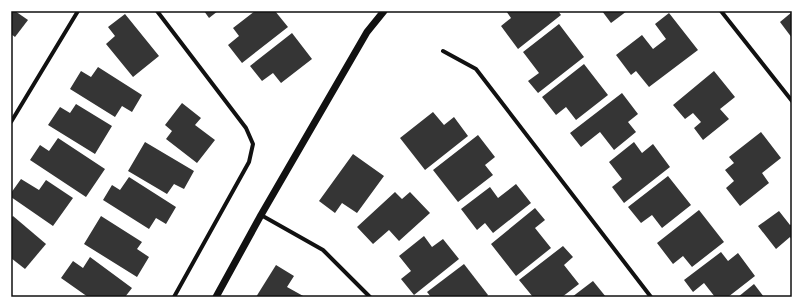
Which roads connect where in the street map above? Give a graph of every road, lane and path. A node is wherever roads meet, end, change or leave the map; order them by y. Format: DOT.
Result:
graph roads {
  1 [pos="78,11"];
  2 [pos="157,11"];
  3 [pos="384,11"];
  4 [pos="721,11"];
  5 [pos="443,51"];
  6 [pos="792,101"];
  7 [pos="11,122"];
  8 [pos="261,215"];
  9 [pos="174,297"];
  10 [pos="216,297"];
  11 [pos="370,297"];
  12 [pos="651,297"];
  1 -- 7 [label="street"];
  2 -- 9 [label="street"];
  3 -- 8 [label="street"];
  4 -- 6 [label="street"];
  5 -- 12 [label="street"];
  8 -- 10 [label="street"];
  8 -- 11 [label="street"];
}
